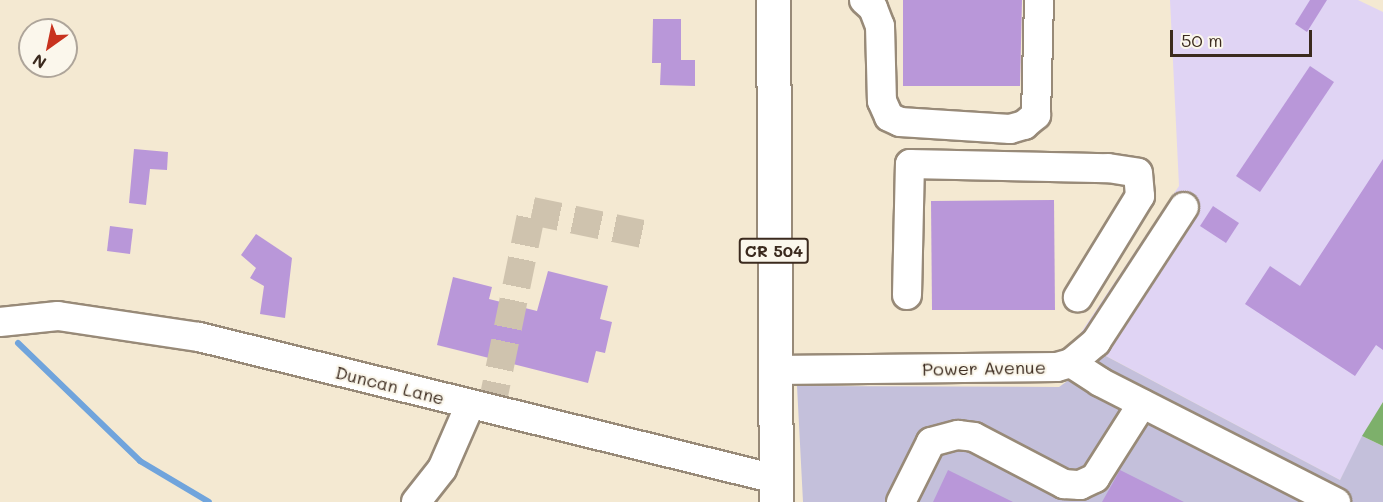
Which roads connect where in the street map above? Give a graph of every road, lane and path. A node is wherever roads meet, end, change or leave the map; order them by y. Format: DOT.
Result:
graph roads {
  1 [pos="773,0"];
  2 [pos="864,0"];
  3 [pos="1039,0"];
  4 [pos="1184,207"];
  5 [pos="907,296"];
  6 [pos="1078,297"];
  7 [pos="0,322"];
  8 [pos="1071,363"];
  9 [pos="775,370"];
  10 [pos="1142,404"];
  11 [pos="470,405"];
  12 [pos="776,490"];
  13 [pos="416,502"];
  14 [pos="901,502"];
  15 [pos="1336,502"];
  1 -- 9 [label="main road, CR 504"];
  2 -- 3 [label="street"];
  4 -- 8 [label="street, Power Avenue"];
  5 -- 6 [label="street"];
  7 -- 11 [label="street, Duncan Lane"];
  8 -- 9 [label="street, Power Avenue"];
  8 -- 10 [label="street"];
  9 -- 12 [label="main road, CR 504"];
  10 -- 14 [label="street"];
  10 -- 15 [label="street"];
  11 -- 12 [label="street, Duncan Lane"];
  11 -- 13 [label="street"];
}
